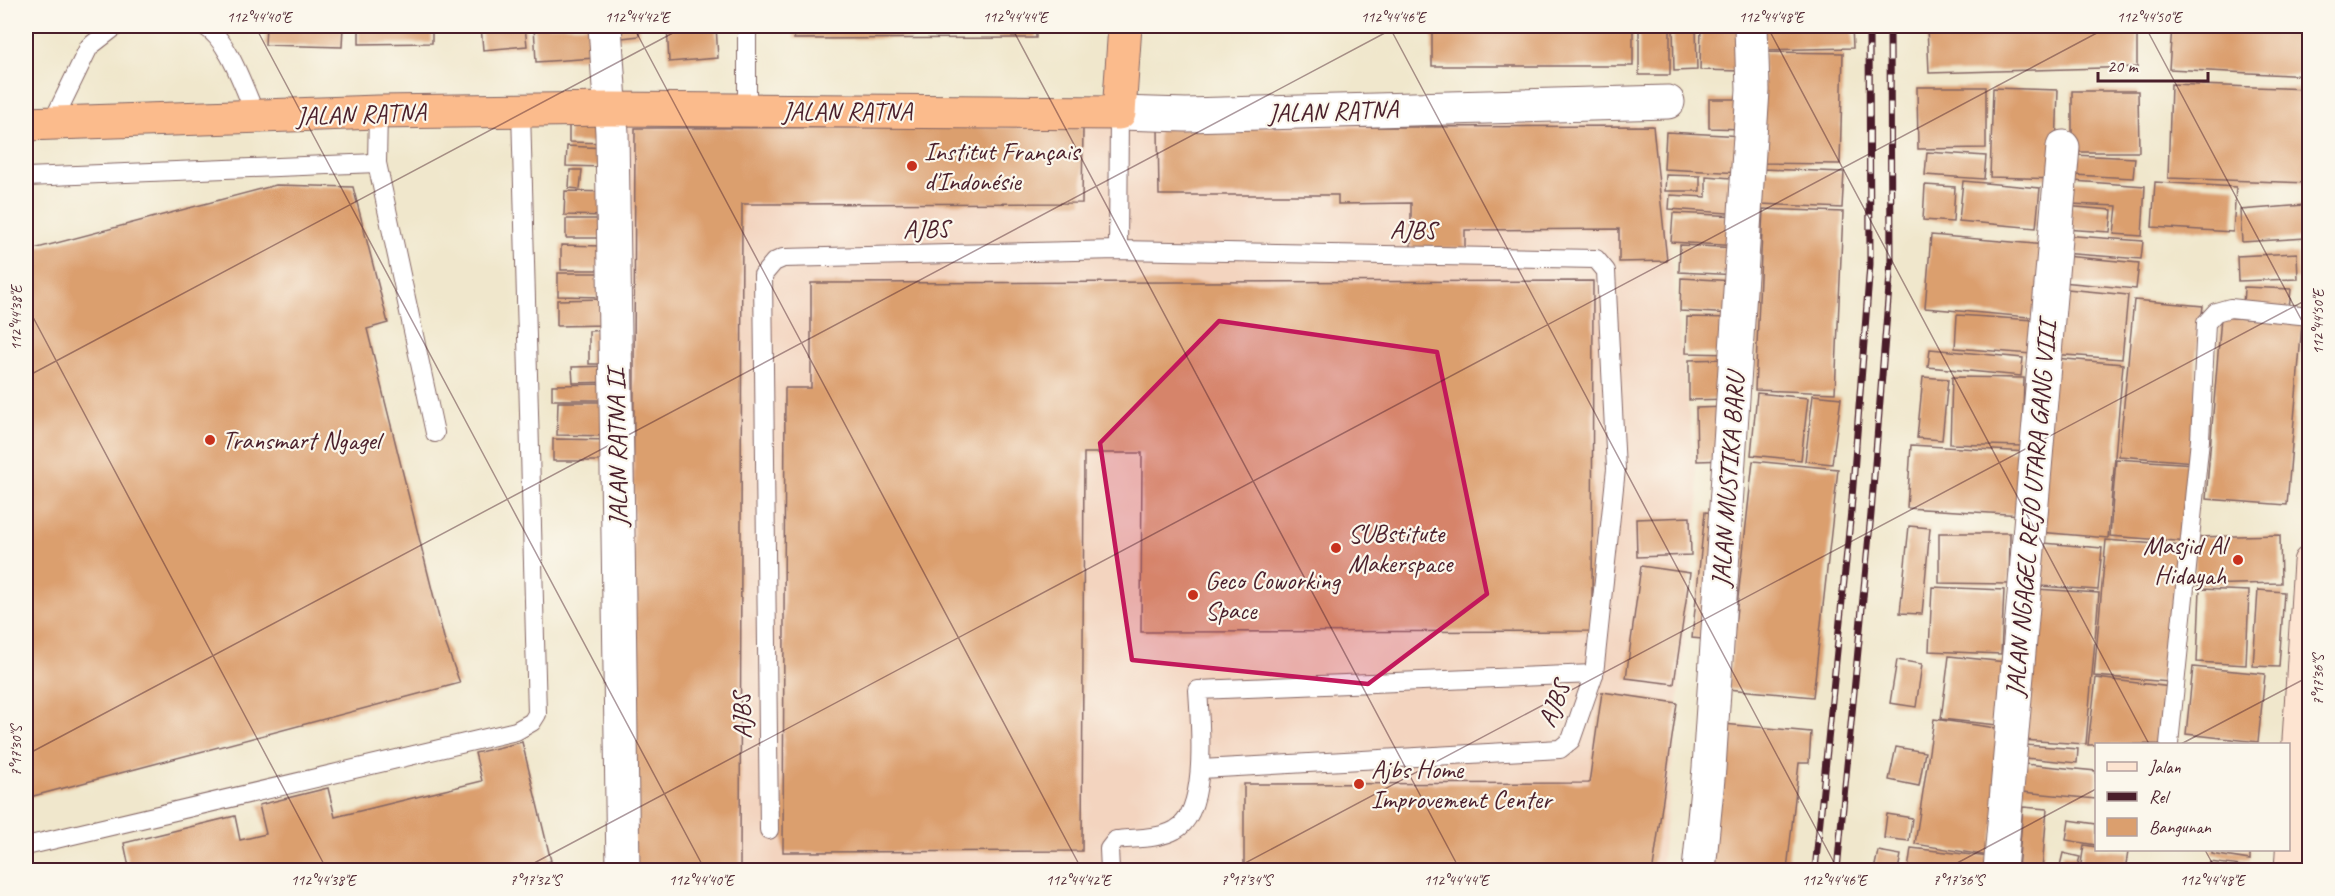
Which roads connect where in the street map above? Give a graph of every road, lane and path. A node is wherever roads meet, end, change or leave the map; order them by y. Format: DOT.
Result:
graph roads {
  1 [pos="116,26"];
  2 [pos="204,26"];
  3 [pos="606,26"];
  4 [pos="747,26"];
  5 [pos="1125,26"];
  6 [pos="1751,26"];
  7 [pos="1668,102"];
  8 [pos="611,109"];
  9 [pos="747,110"];
  10 [pos="522,111"];
  11 [pos="378,112"];
  12 [pos="1119,113"];
  13 [pos="257,117"];
  14 [pos="39,123"];
  15 [pos="2063,147"];
  16 [pos="377,163"];
  17 [pos="26,177"];
  18 [pos="1118,250"];
  19 [pos="2310,316"];
  20 [pos="435,433"];
  21 [pos="2310,561"];
  22 [pos="1594,674"];
  23 [pos="2169,743"];
  24 [pos="1201,769"];
  25 [pos="2303,779"];
  26 [pos="2291,827"];
  27 [pos="769,830"];
  28 [pos="26,846"];
  29 [pos="623,870"];
  30 [pos="1110,870"];
  31 [pos="1699,870"];
  32 [pos="2000,870"];
  33 [pos="2291,870"];
  1 -- 14 [label="lane"];
  2 -- 13 [label="lane"];
  3 -- 8 [label="street, JALAN RATNA II"];
  4 -- 9 [label="lane"];
  5 -- 12 [label="highway"];
  6 -- 31 [label="street, JALAN MUSTIKA BARU"];
  7 -- 12 [label="street, JALAN RATNA"];
  8 -- 9 [label="highway, JALAN RATNA"];
  8 -- 10 [label="highway, JALAN RATNA"];
  8 -- 29 [label="street, JALAN RATNA II"];
  9 -- 12 [label="highway, JALAN RATNA"];
  10 -- 11 [label="highway, JALAN RATNA"];
  10 -- 28 [label="lane"];
  11 -- 13 [label="highway, JALAN RATNA"];
  11 -- 16 [label="lane"];
  12 -- 18 [label="lane"];
  13 -- 14 [label="highway, JALAN RATNA"];
  15 -- 32 [label="street, JALAN NGAGEL REJO UTARA GANG VIII"];
  16 -- 17 [label="lane"];
  16 -- 20 [label="lane"];
  18 -- 22 [label="lane, AJBS"];
  18 -- 27 [label="lane, AJBS"];
  19 -- 23 [label="lane"];
  21 -- 25 [label="street"];
  22 -- 24 [label="lane, AJBS"];
  22 -- 24 [label="lane"];
  24 -- 30 [label="lane"];
  25 -- 26 [label="street"];
  26 -- 33 [label="street"];
}
